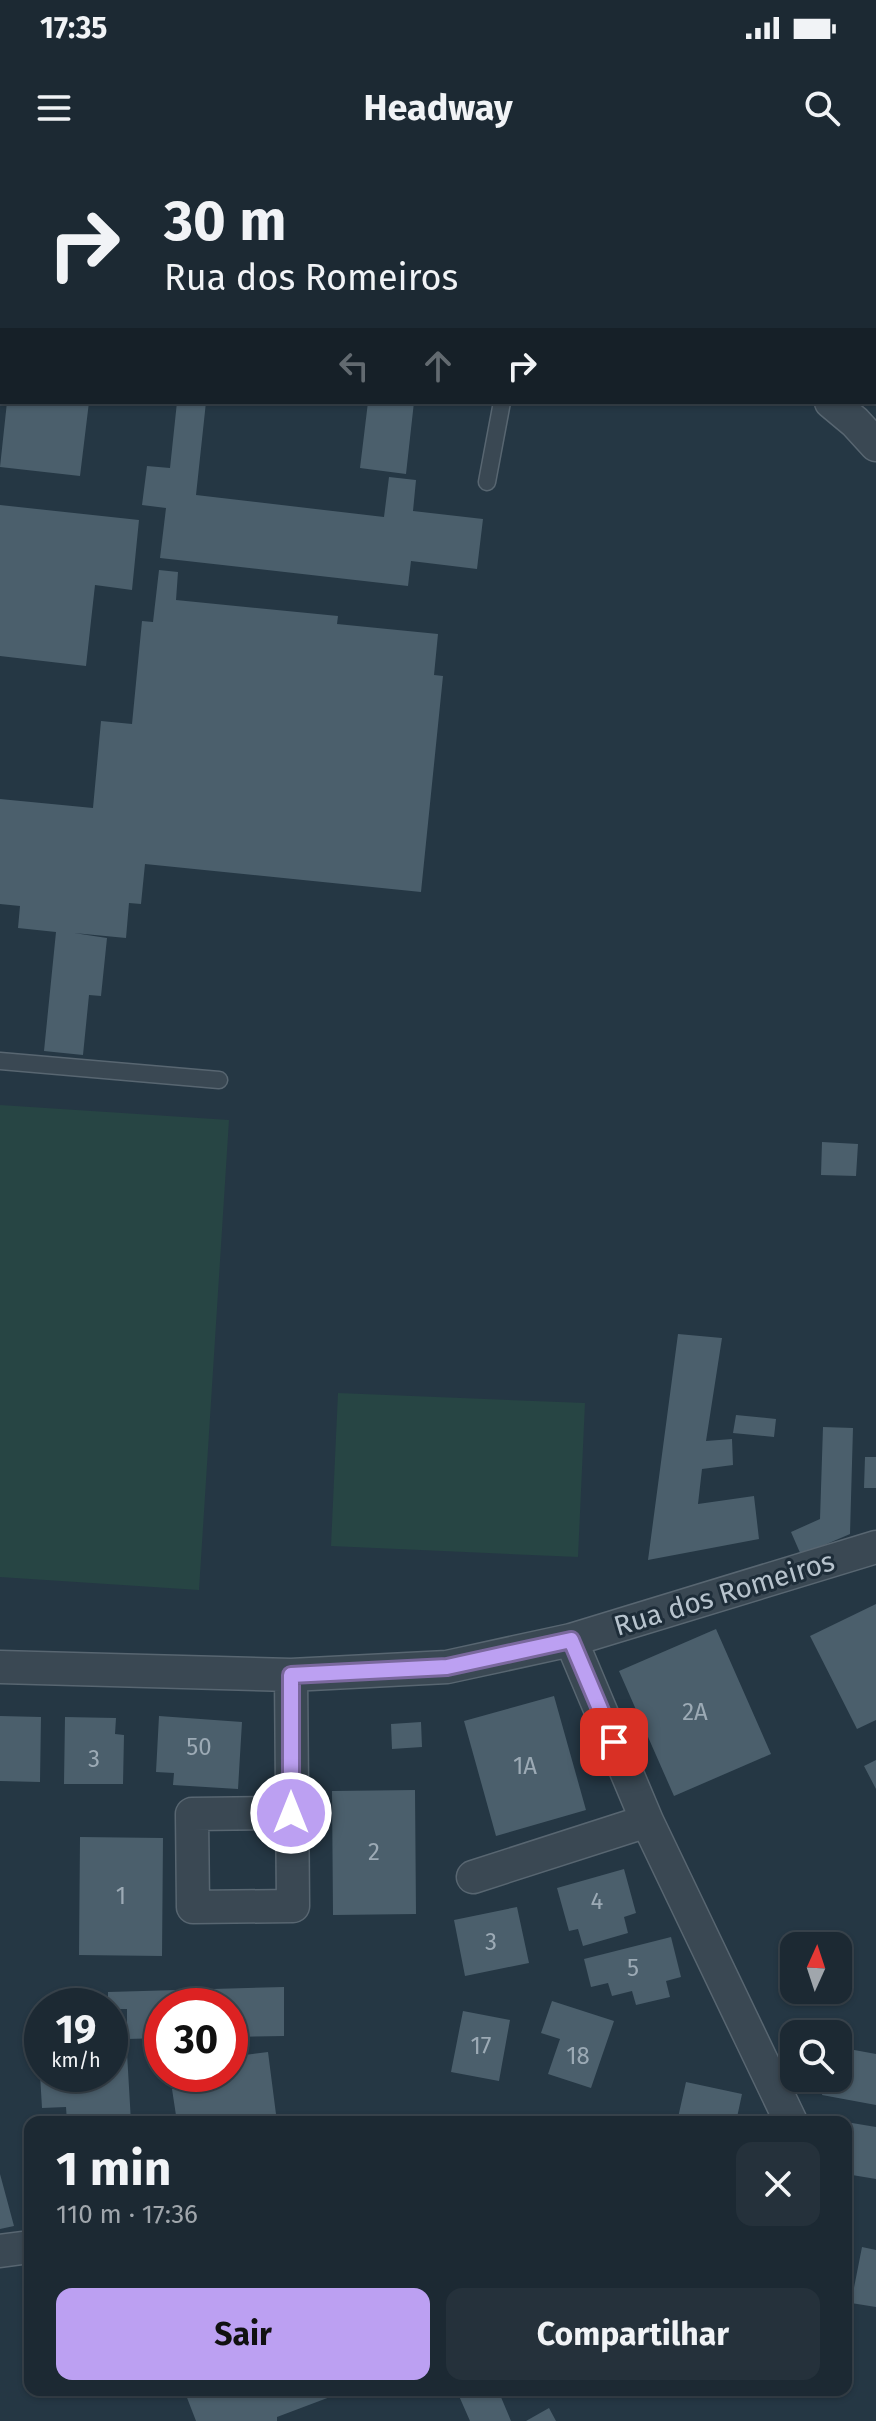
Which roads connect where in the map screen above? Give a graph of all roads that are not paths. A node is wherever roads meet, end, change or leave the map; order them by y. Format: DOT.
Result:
graph roads {
  1 [pos="502,404"];
  2 [pos="833,404"];
  3 [pos="876,445"];
  4 [pos="487,482"];
  5 [pos="0,1061"];
  6 [pos="219,1080"];
  7 [pos="876,1547"];
  8 [pos="571,1640"];
  9 [pos="0,1667"];
  10 [pos="291,1675"];
  11 [pos="291,1813"];
  12 [pos="647,1821"];
  13 [pos="473,1877"];
  14 [pos="788,2116"];
  15 [pos="24,2248"];
  16 [pos="0,2251"];
  1 -- 4 [label="lane"];
  2 -- 3 [label="street"];
  5 -- 6 [label="lane"];
  7 -- 8 [label="street, Rua dos Romeiros"];
  8 -- 10 [label="street, Rua dos Romeiros"];
  8 -- 12 [label="street"];
  9 -- 10 [label="street, Rua dos Romeiros"];
  10 -- 11 [label="street"];
  12 -- 13 [label="street"];
  12 -- 14 [label="street"];
  15 -- 16 [label="street"];
}
